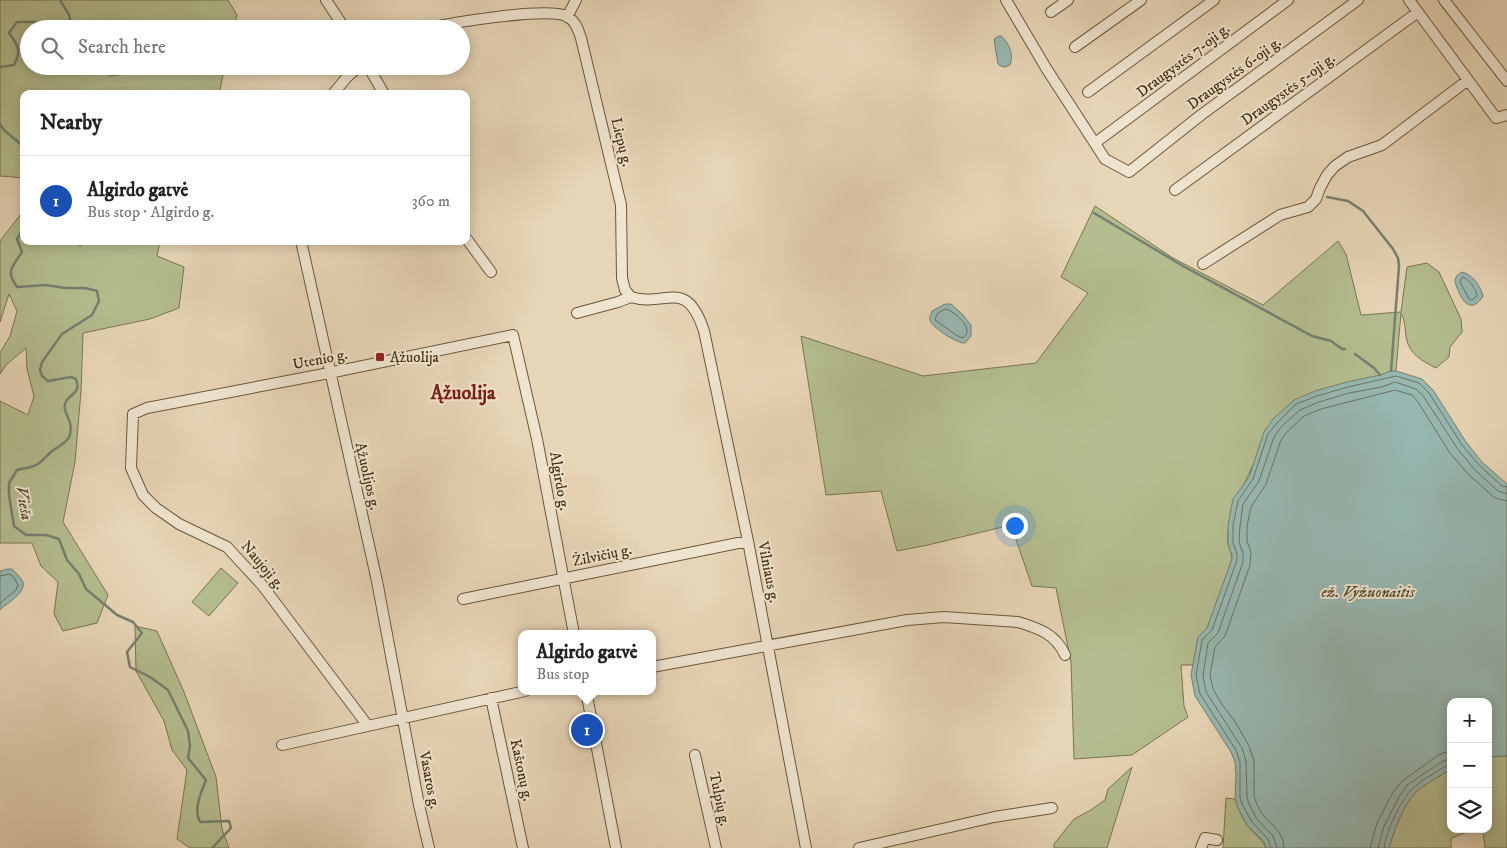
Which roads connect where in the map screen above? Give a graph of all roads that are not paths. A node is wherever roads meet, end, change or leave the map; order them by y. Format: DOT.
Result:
graph roads {
  1 [pos="326,0"];
  2 [pos="576,0"];
  3 [pos="1006,0"];
  4 [pos="1068,0"];
  5 [pos="1141,0"];
  6 [pos="1214,0"];
  7 [pos="1288,0"];
  8 [pos="1358,0"];
  9 [pos="1410,0"];
  10 [pos="1444,0"];
  11 [pos="1051,12"];
  12 [pos="1418,12"];
  13 [pos="567,17"];
  14 [pos="340,20"];
  15 [pos="470,22"];
  16 [pos="1075,47"];
  17 [pos="350,75"];
  18 [pos="373,75"];
  19 [pos="1468,80"];
  20 [pos="1507,80"];
  21 [pos="336,90"];
  22 [pos="382,90"];
  23 [pos="1088,92"];
  24 [pos="1507,115"];
  25 [pos="1095,143"];
  26 [pos="1175,190"];
  27 [pos="470,243"];
  28 [pos="302,245"];
  29 [pos="1203,264"];
  30 [pos="492,272"];
  31 [pos="630,296"];
  32 [pos="577,313"];
  33 [pos="512,335"];
  34 [pos="329,373"];
  35 [pos="133,414"];
  36 [pos="748,541"];
  37 [pos="563,579"];
  38 [pos="463,599"];
  39 [pos="573,630"];
  40 [pos="768,646"];
  41 [pos="1065,655"];
  42 [pos="656,666"];
  43 [pos="518,692"];
  44 [pos="587,695"];
  45 [pos="491,698"];
  46 [pos="403,717"];
  47 [pos="368,726"];
  48 [pos="282,745"];
  49 [pos="696,755"];
  50 [pos="1052,808"];
  51 [pos="1217,840"];
  52 [pos="429,848"];
  53 [pos="523,848"];
  54 [pos="616,848"];
  55 [pos="716,848"];
  56 [pos="806,848"];
  57 [pos="859,848"];
  58 [pos="1201,848"];
  1 -- 14 [label="street"];
  2 -- 13 [label="street"];
  3 -- 25 [label="street"];
  4 -- 11 [label="street"];
  5 -- 16 [label="street"];
  6 -- 23 [label="street"];
  7 -- 25 [label="street, Draugystės 7-oji g."];
  8 -- 25 [label="street, Draugystės 6-oji g."];
  9 -- 12 [label="street"];
  10 -- 20 [label="street"];
  12 -- 19 [label="street"];
  12 -- 26 [label="street, Draugystės 5-oji g."];
  13 -- 15 [label="street"];
  13 -- 31 [label="street, Liepų g."];
  17 -- 21 [label="street"];
  18 -- 22 [label="street"];
  19 -- 24 [label="street"];
  19 -- 29 [label="street"];
  27 -- 30 [label="street"];
  28 -- 34 [label="street, Ąžuolijos g."];
  31 -- 32 [label="street"];
  31 -- 36 [label="street, Vilniaus g."];
  33 -- 34 [label="street, Utenio g."];
  33 -- 37 [label="street, Algirdo g."];
  34 -- 35 [label="street, Utenio g."];
  34 -- 46 [label="street, Ąžuolijos g."];
  35 -- 47 [label="street, Naujoji g."];
  36 -- 37 [label="street, Žilvičių g."];
  36 -- 40 [label="street, Vilniaus g."];
  37 -- 38 [label="street, Žilvičių g."];
  37 -- 39 [label="street, Algirdo g."];
  40 -- 41 [label="street"];
  40 -- 42 [label="street"];
  40 -- 56 [label="street, Vilniaus g."];
  43 -- 45 [label="street"];
  44 -- 54 [label="street"];
  45 -- 46 [label="street"];
  45 -- 53 [label="street, Kaštonų g."];
  46 -- 47 [label="street"];
  46 -- 52 [label="street, Vasaros g."];
  47 -- 48 [label="street"];
  49 -- 55 [label="street, Tulpių g."];
  50 -- 57 [label="street"];
  51 -- 58 [label="street"];
}
